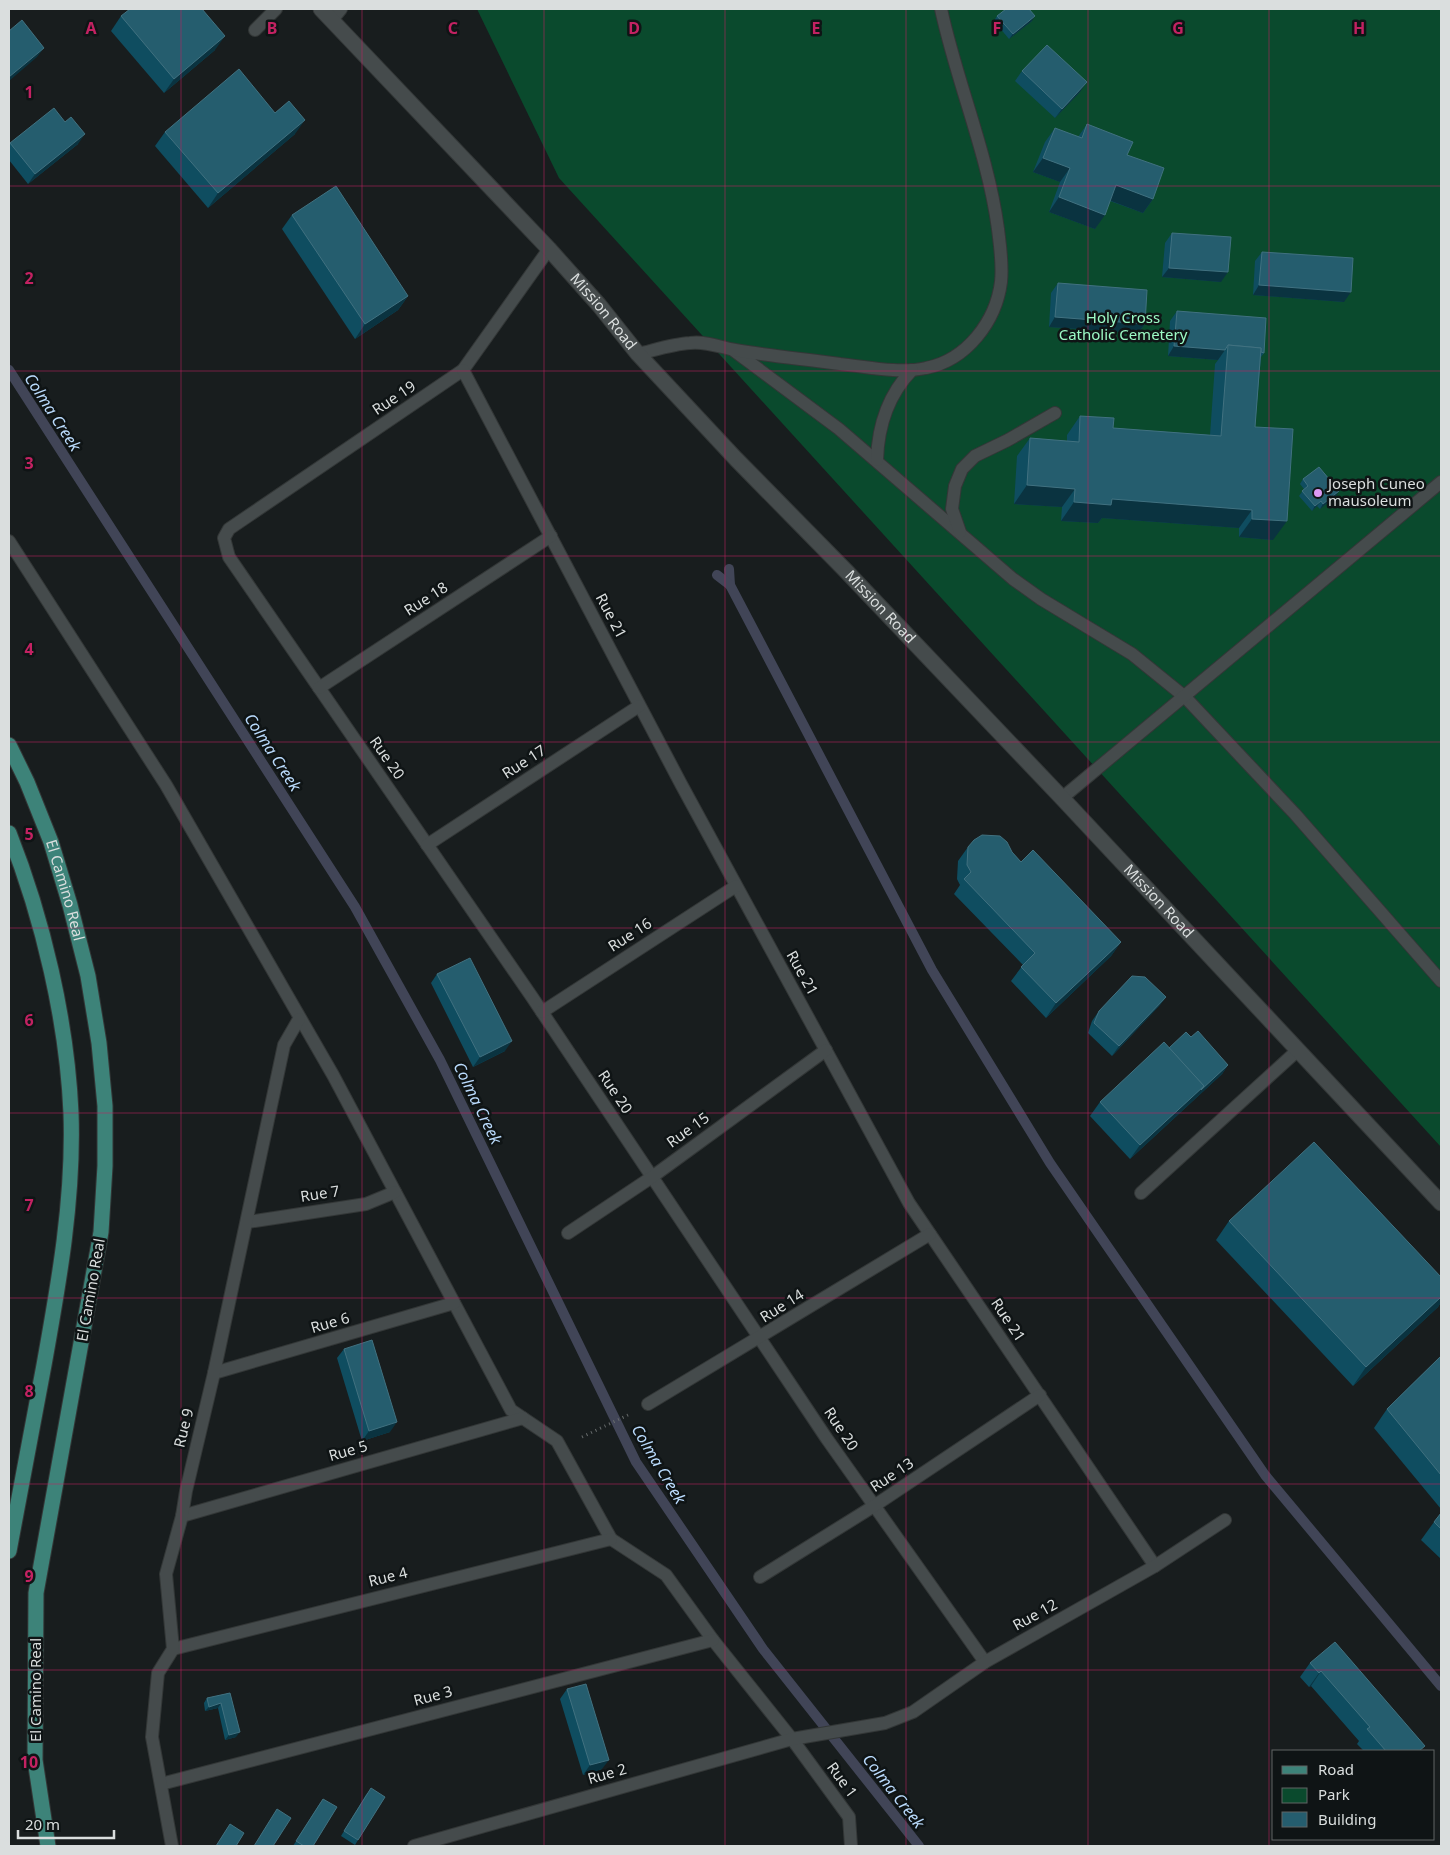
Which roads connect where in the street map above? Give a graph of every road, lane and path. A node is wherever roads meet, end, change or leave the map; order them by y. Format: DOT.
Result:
graph roads {
  1 [pos="276,9"];
  2 [pos="322,9"];
  3 [pos="941,9"];
  4 [pos="337,14"];
  5 [pos="256,30"];
  6 [pos="549,250"];
  7 [pos="733,350"];
  8 [pos="638,354"];
  9 [pos="463,370"];
  10 [pos="912,370"];
  11 [pos="1055,413"];
  12 [pos="877,460"];
  13 [pos="1441,482"];
  14 [pos="961,534"];
  15 [pos="551,536"];
  16 [pos="224,538"];
  17 [pos="9,541"];
  18 [pos="319,688"];
  19 [pos="1185,697"];
  20 [pos="640,706"];
  21 [pos="9,745"];
  22 [pos="1062,798"];
  23 [pos="9,833"];
  24 [pos="427,845"];
  25 [pos="736,886"];
  26 [pos="1441,981"];
  27 [pos="542,1012"];
  28 [pos="299,1019"];
  29 [pos="826,1050"];
  30 [pos="1298,1050"];
  31 [pos="652,1177"];
  32 [pos="395,1192"];
  33 [pos="1141,1193"];
  34 [pos="1441,1203"];
  35 [pos="248,1222"];
  36 [pos="568,1233"];
  37 [pos="930,1234"];
  38 [pos="454,1303"];
  39 [pos="760,1339"];
  40 [pos="214,1373"];
  41 [pos="1040,1395"];
  42 [pos="648,1404"];
  43 [pos="627,1415"];
  44 [pos="523,1418"];
  45 [pos="605,1426"];
  46 [pos="874,1506"];
  47 [pos="182,1516"];
  48 [pos="1225,1520"];
  49 [pos="611,1539"];
  50 [pos="10,1543"];
  51 [pos="1155,1566"];
  52 [pos="760,1577"];
  53 [pos="713,1640"];
  54 [pos="172,1649"];
  55 [pos="985,1662"];
  56 [pos="809,1736"];
  57 [pos="792,1739"];
  58 [pos="162,1784"];
  59 [pos="48,1846"];
  60 [pos="172,1846"];
  61 [pos="414,1846"];
  62 [pos="851,1846"];
  1 -- 5 [label="lane"];
  2 -- 4 [label="street, Mission Road"];
  3 -- 10 [label="lane"];
  4 -- 6 [label="street, Mission Road"];
  6 -- 8 [label="street, Mission Road"];
  6 -- 9 [label="lane, Rue 19"];
  7 -- 8 [label="lane"];
  7 -- 10 [label="lane"];
  7 -- 12 [label="lane"];
  8 -- 22 [label="street, Mission Road"];
  9 -- 15 [label="lane, Rue 21"];
  9 -- 16 [label="lane, Rue 19"];
  10 -- 12 [label="lane"];
  11 -- 14 [label="lane"];
  12 -- 14 [label="lane"];
  13 -- 19 [label="lane"];
  14 -- 19 [label="lane"];
  15 -- 18 [label="lane, Rue 18"];
  15 -- 20 [label="lane, Rue 21"];
  16 -- 18 [label="lane, Rue 20"];
  17 -- 28 [label="lane"];
  18 -- 24 [label="lane, Rue 20"];
  19 -- 22 [label="lane"];
  19 -- 26 [label="lane"];
  20 -- 24 [label="lane, Rue 17"];
  20 -- 25 [label="lane, Rue 21"];
  21 -- 59 [label="main road, El Camino Real"];
  22 -- 30 [label="street, Mission Road"];
  23 -- 50 [label="main road"];
  24 -- 27 [label="lane, Rue 20"];
  25 -- 27 [label="lane, Rue 16"];
  25 -- 29 [label="lane, Rue 21"];
  27 -- 31 [label="lane, Rue 20"];
  28 -- 32 [label="lane"];
  28 -- 35 [label="lane, Rue 9"];
  29 -- 31 [label="lane, Rue 15"];
  29 -- 37 [label="lane, Rue 21"];
  30 -- 33 [label="lane"];
  30 -- 34 [label="street, Mission Road"];
  31 -- 36 [label="lane, Rue 15"];
  31 -- 39 [label="lane, Rue 20"];
  32 -- 35 [label="lane, Rue 7"];
  32 -- 38 [label="lane"];
  35 -- 40 [label="lane, Rue 9"];
  37 -- 39 [label="lane, Rue 14"];
  37 -- 41 [label="lane, Rue 21"];
  38 -- 40 [label="lane, Rue 6"];
  38 -- 44 [label="lane"];
  39 -- 42 [label="lane, Rue 14"];
  39 -- 46 [label="lane, Rue 20"];
  40 -- 47 [label="lane, Rue 9"];
  41 -- 46 [label="lane, Rue 13"];
  41 -- 51 [label="lane, Rue 21"];
  43 -- 45 [label="path"];
  44 -- 47 [label="lane, Rue 5"];
  44 -- 49 [label="lane"];
  46 -- 52 [label="lane, Rue 13"];
  46 -- 55 [label="lane, Rue 20"];
  47 -- 54 [label="lane, Rue 9"];
  48 -- 51 [label="lane, Rue 12"];
  49 -- 53 [label="lane, Rue 1"];
  49 -- 54 [label="lane, Rue 4"];
  51 -- 55 [label="lane, Rue 12"];
  53 -- 57 [label="lane, Rue 1"];
  53 -- 58 [label="lane, Rue 3"];
  54 -- 58 [label="lane"];
  55 -- 56 [label="lane, Rue 12"];
  56 -- 57 [label="lane, Rue 2"];
  57 -- 61 [label="lane, Rue 2"];
  57 -- 62 [label="lane, Rue 1"];
  58 -- 60 [label="lane"];
}
